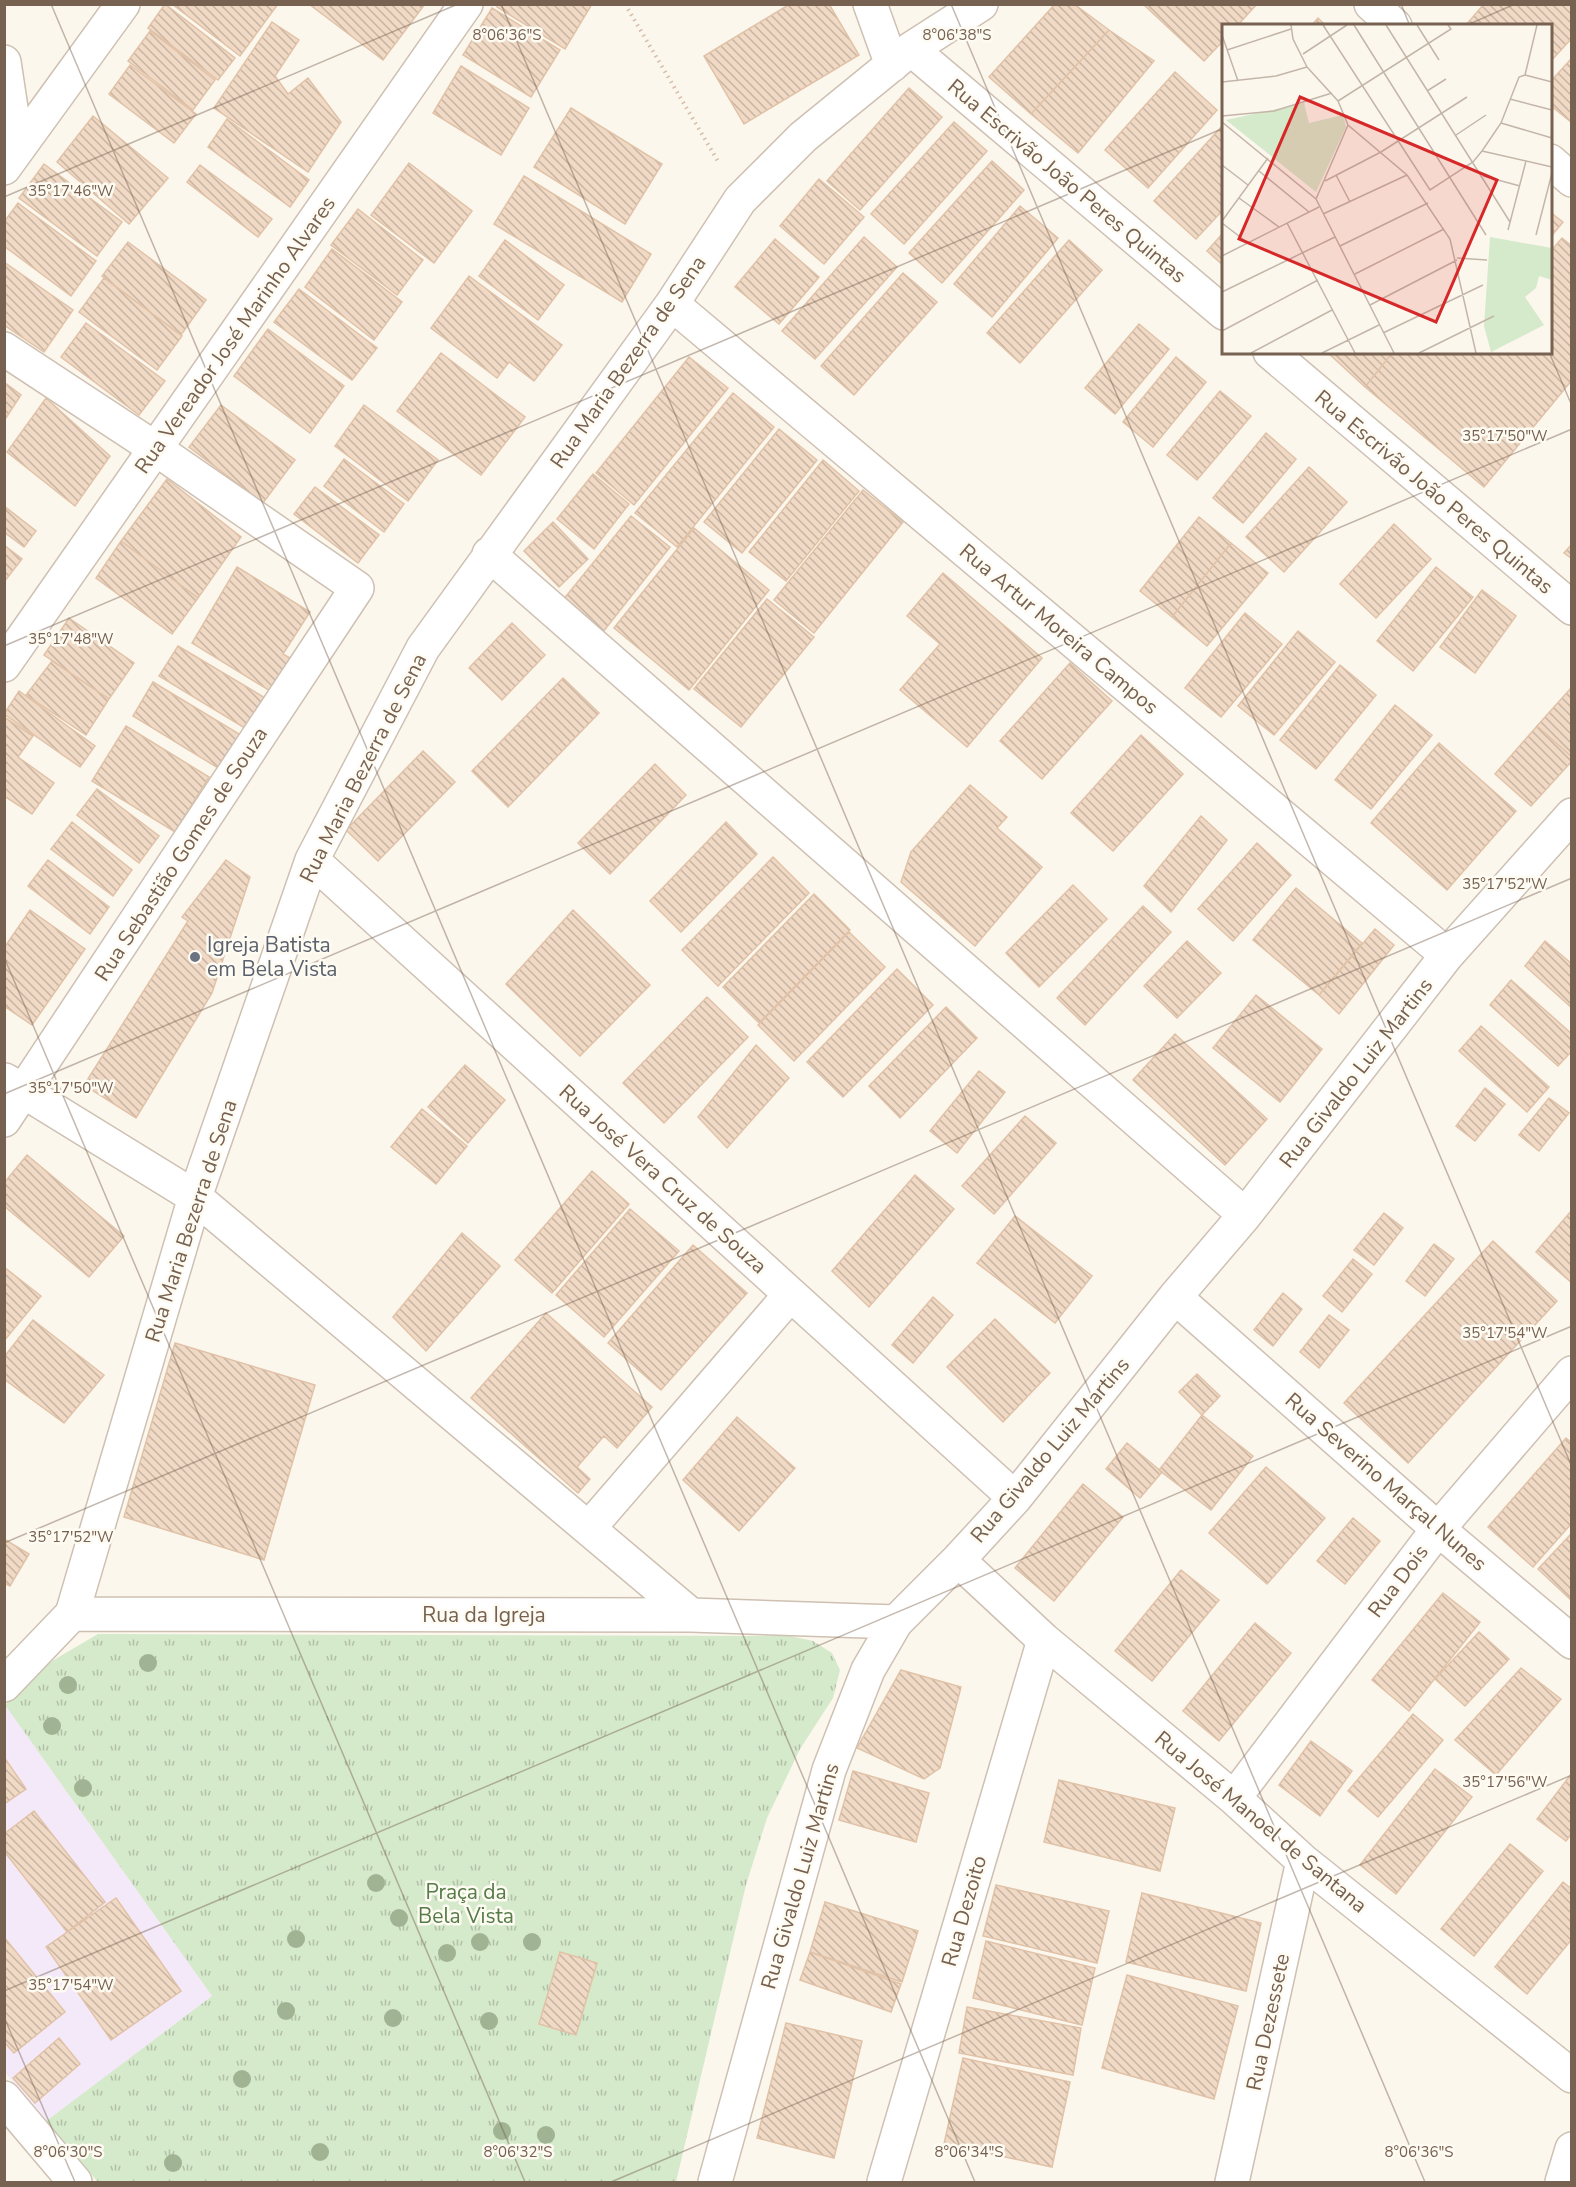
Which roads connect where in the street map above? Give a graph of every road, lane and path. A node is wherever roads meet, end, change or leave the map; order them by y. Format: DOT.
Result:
graph roads {
  1 [pos="123,4"];
  2 [pos="466,4"];
  3 [pos="625,4"];
  4 [pos="870,4"];
  5 [pos="981,4"];
  6 [pos="1371,4"];
  7 [pos="1393,24"];
  8 [pos="901,57"];
  9 [pos="4,62"];
  10 [pos="11,158"];
  11 [pos="1552,162"];
  12 [pos="1572,180"];
  13 [pos="740,200"];
  14 [pos="672,304"];
  15 [pos="1222,312"];
  16 [pos="4,349"];
  17 [pos="1272,354"];
  18 [pos="156,449"];
  19 [pos="489,554"];
  20 [pos="1572,608"];
  21 [pos="4,665"];
  22 [pos="1572,815"];
  23 [pos="312,860"];
  24 [pos="1447,955"];
  25 [pos="14,1086"];
  26 [pos="4,1120"];
  27 [pos="195,1197"];
  28 [pos="1245,1215"];
  29 [pos="790,1295"];
  30 [pos="1175,1297"];
  31 [pos="1572,1372"];
  32 [pos="1015,1498"];
  33 [pos="588,1528"];
  34 [pos="1438,1529"];
  35 [pos="958,1560"];
  36 [pos="72,1614"];
  37 [pos="691,1615"];
  38 [pos="896,1622"];
  39 [pos="1044,1640"];
  40 [pos="1572,1642"];
  41 [pos="4,1685"];
  42 [pos="1234,1798"];
  43 [pos="1303,1861"];
  44 [pos="1572,2076"];
  45 [pos="4,2098"];
  46 [pos="1572,2149"];
  47 [pos="75,2182"];
  48 [pos="715,2182"];
  49 [pos="884,2182"];
  50 [pos="1232,2182"];
  51 [pos="1562,2182"];
  1 -- 10 [label="street"];
  2 -- 18 [label="street, Rua Vereador José Marinho Alvares"];
  3 -- 13 [label="path"];
  4 -- 8 [label="street"];
  5 -- 8 [label="street, Rua Maria Bezerra de Sena"];
  6 -- 7 [label="street"];
  8 -- 13 [label="street, Rua Maria Bezerra de Sena"];
  8 -- 15 [label="street, Rua Escrivão João Peres Quintas"];
  9 -- 10 [label="street"];
  11 -- 12 [label="street"];
  13 -- 14 [label="street, Rua Maria Bezerra de Sena"];
  14 -- 19 [label="street, Rua Maria Bezerra de Sena"];
  14 -- 24 [label="street, Rua Artur Moreira Campos"];
  16 -- 18 [label="street"];
  17 -- 20 [label="street, Rua Escrivão João Peres Quintas"];
  18 -- 21 [label="street, Rua Vereador José Marinho Alvares"];
  18 -- 25 [label="street, Rua Sebastião Gomes de Souza"];
  19 -- 23 [label="street, Rua Maria Bezerra de Sena"];
  19 -- 28 [label="street"];
  22 -- 24 [label="street, Rua Givaldo Luiz Martins"];
  23 -- 27 [label="street, Rua Maria Bezerra de Sena"];
  23 -- 29 [label="street, Rua José Vera Cruz de Souza"];
  24 -- 28 [label="street, Rua Givaldo Luiz Martins"];
  25 -- 26 [label="street, Rua Sebastião Gomes de Souza"];
  25 -- 27 [label="street"];
  27 -- 33 [label="street"];
  27 -- 36 [label="street, Rua Maria Bezerra de Sena"];
  28 -- 30 [label="street, Rua Givaldo Luiz Martins"];
  29 -- 32 [label="street, Rua José Vera Cruz de Souza"];
  29 -- 33 [label="street"];
  30 -- 32 [label="street, Rua Givaldo Luiz Martins"];
  30 -- 34 [label="street, Rua Severino Marçal Nunes"];
  31 -- 34 [label="street, Rua Dois"];
  32 -- 35 [label="street, Rua Givaldo Luiz Martins"];
  33 -- 37 [label="street"];
  34 -- 40 [label="street, Rua Severino Marçal Nunes"];
  34 -- 42 [label="street, Rua Dois"];
  35 -- 38 [label="street, Rua Givaldo Luiz Martins"];
  35 -- 39 [label="street, Rua José Manoel de Santana"];
  36 -- 37 [label="street, Rua da Igreja"];
  36 -- 41 [label="street, Rua Maria Bezerra de Sena"];
  37 -- 38 [label="street, Rua da Igreja"];
  38 -- 48 [label="street, Rua Givaldo Luiz Martins"];
  39 -- 42 [label="street, Rua José Manoel de Santana"];
  39 -- 49 [label="street, Rua Dezoito"];
  42 -- 43 [label="street, Rua José Manoel de Santana"];
  43 -- 44 [label="street, Rua José Manoel de Santana"];
  43 -- 50 [label="street, Rua Dezessete"];
  45 -- 47 [label="street"];
  46 -- 51 [label="street"];
}
